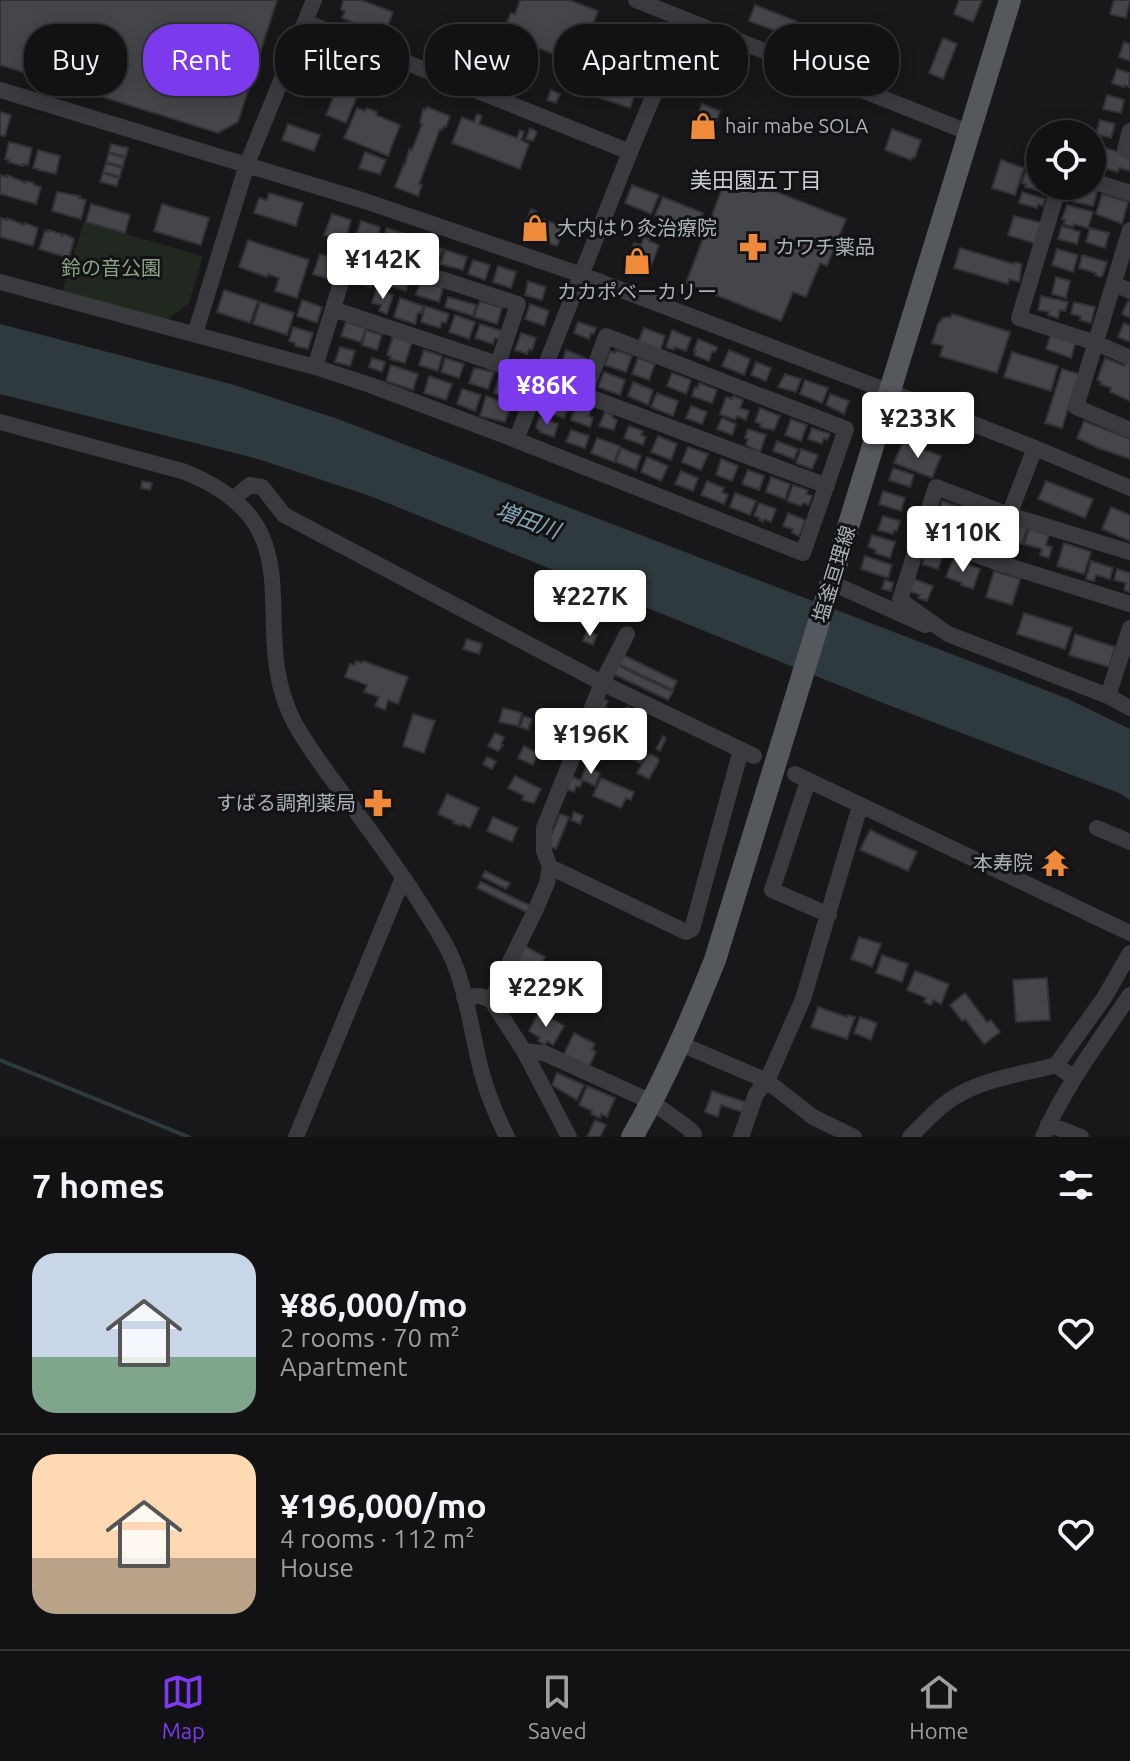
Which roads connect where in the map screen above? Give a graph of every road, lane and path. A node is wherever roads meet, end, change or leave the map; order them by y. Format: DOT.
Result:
graph roads {
  1 [pos="314,0"];
  2 [pos="636,0"];
  3 [pos="1010,0"];
  4 [pos="685,20"];
  5 [pos="305,22"];
  6 [pos="0,90"];
  7 [pos="1130,131"];
  8 [pos="970,133"];
  9 [pos="1130,151"];
  10 [pos="630,152"];
  11 [pos="247,164"];
  12 [pos="1106,185"];
  13 [pos="1130,193"];
  14 [pos="1055,200"];
  15 [pos="1130,230"];
  16 [pos="582,275"];
  17 [pos="0,282"];
  18 [pos="1114,284"];
  19 [pos="1130,291"];
  20 [pos="333,309"];
  21 [pos="195,334"];
  22 [pos="1096,343"];
  23 [pos="1130,358"];
  24 [pos="498,364"];
  25 [pos="315,367"];
  26 [pos="541,378"];
  27 [pos="890,392"];
  28 [pos="584,395"];
  29 [pos="0,422"];
  30 [pos="1130,430"];
  31 [pos="516,440"];
  32 [pos="1035,448"];
  33 [pos="827,486"];
  34 [pos="1130,488"];
  35 [pos="233,499"];
  36 [pos="1009,515"];
  37 [pos="921,534"];
  38 [pos="1130,552"];
  39 [pos="831,585"];
  40 [pos="1130,604"];
  41 [pos="1130,628"];
  42 [pos="627,634"];
  43 [pos="948,634"];
  44 [pos="602,683"];
  45 [pos="1108,696"];
  46 [pos="1130,708"];
  47 [pos="860,806"];
  48 [pos="1097,828"];
  49 [pos="1130,842"];
  50 [pos="550,867"];
  51 [pos="403,878"];
  52 [pos="829,915"];
  53 [pos="1130,933"];
  54 [pos="1130,953"];
  55 [pos="464,997"];
  56 [pos="491,1000"];
  57 [pos="1127,1005"];
  58 [pos="681,1044"];
  59 [pos="524,1051"];
  60 [pos="1056,1065"];
  61 [pos="1074,1078"];
  62 [pos="767,1081"];
  63 [pos="652,1102"];
  64 [pos="1046,1130"];
  65 [pos="696,1136"];
  66 [pos="296,1137"];
  67 [pos="507,1137"];
  68 [pos="569,1137"];
  69 [pos="632,1137"];
  70 [pos="741,1137"];
  71 [pos="854,1137"];
  72 [pos="910,1137"];
  73 [pos="1081,1137"];
  1 -- 5 [label="street"];
  2 -- 4 [label="street"];
  3 -- 8 [label="main road, 塩釜亘理線"];
  4 -- 8 [label="street"];
  4 -- 10 [label="street"];
  5 -- 10 [label="street"];
  5 -- 11 [label="street"];
  6 -- 11 [label="street"];
  7 -- 9 [label="street"];
  8 -- 27 [label="main road, 塩釜亘理線"];
  10 -- 16 [label="street"];
  11 -- 16 [label="street"];
  11 -- 21 [label="street"];
  12 -- 13 [label="street"];
  14 -- 22 [label="street"];
  15 -- 18 [label="street"];
  16 -- 26 [label="street"];
  16 -- 27 [label="street"];
  17 -- 21 [label="street"];
  18 -- 19 [label="street"];
  18 -- 22 [label="street"];
  20 -- 24 [label="street"];
  20 -- 24 [label="street"];
  20 -- 25 [label="street"];
  21 -- 25 [label="street"];
  22 -- 23 [label="street"];
  22 -- 30 [label="street"];
  24 -- 26 [label="street"];
  25 -- 31 [label="street"];
  26 -- 28 [label="street"];
  26 -- 31 [label="street"];
  27 -- 32 [label="street"];
  27 -- 39 [label="main road, 塩釜亘理線"];
  28 -- 33 [label="street"];
  28 -- 33 [label="street"];
  29 -- 35 [label="street"];
  31 -- 33 [label="street"];
  32 -- 34 [label="street"];
  32 -- 36 [label="street"];
  35 -- 44 [label="street"];
  35 -- 51 [label="street"];
  36 -- 37 [label="street"];
  36 -- 38 [label="street"];
  37 -- 40 [label="street"];
  37 -- 43 [label="street"];
  39 -- 43 [label="street"];
  39 -- 58 [label="main road, 塩釜亘理線"];
  41 -- 45 [label="street"];
  42 -- 44 [label="street"];
  43 -- 45 [label="street"];
  44 -- 50 [label="street"];
  44 -- 50 [label="street"];
  45 -- 46 [label="street"];
  47 -- 52 [label="street"];
  47 -- 52 [label="street"];
  47 -- 53 [label="street"];
  48 -- 49 [label="street"];
  50 -- 56 [label="street"];
  51 -- 55 [label="street"];
  51 -- 66 [label="street"];
  52 -- 62 [label="street"];
  54 -- 60 [label="street"];
  55 -- 56 [label="street"];
  55 -- 67 [label="street"];
  56 -- 59 [label="street"];
  57 -- 61 [label="street"];
  58 -- 62 [label="street"];
  58 -- 63 [label="main road, 塩釜亘理線"];
  59 -- 63 [label="street"];
  59 -- 68 [label="street"];
  60 -- 61 [label="street"];
  60 -- 72 [label="street"];
  61 -- 64 [label="street"];
  62 -- 70 [label="street"];
  62 -- 71 [label="street"];
  63 -- 65 [label="street"];
  63 -- 69 [label="main road, 塩釜亘理線"];
  64 -- 73 [label="street"];
}
